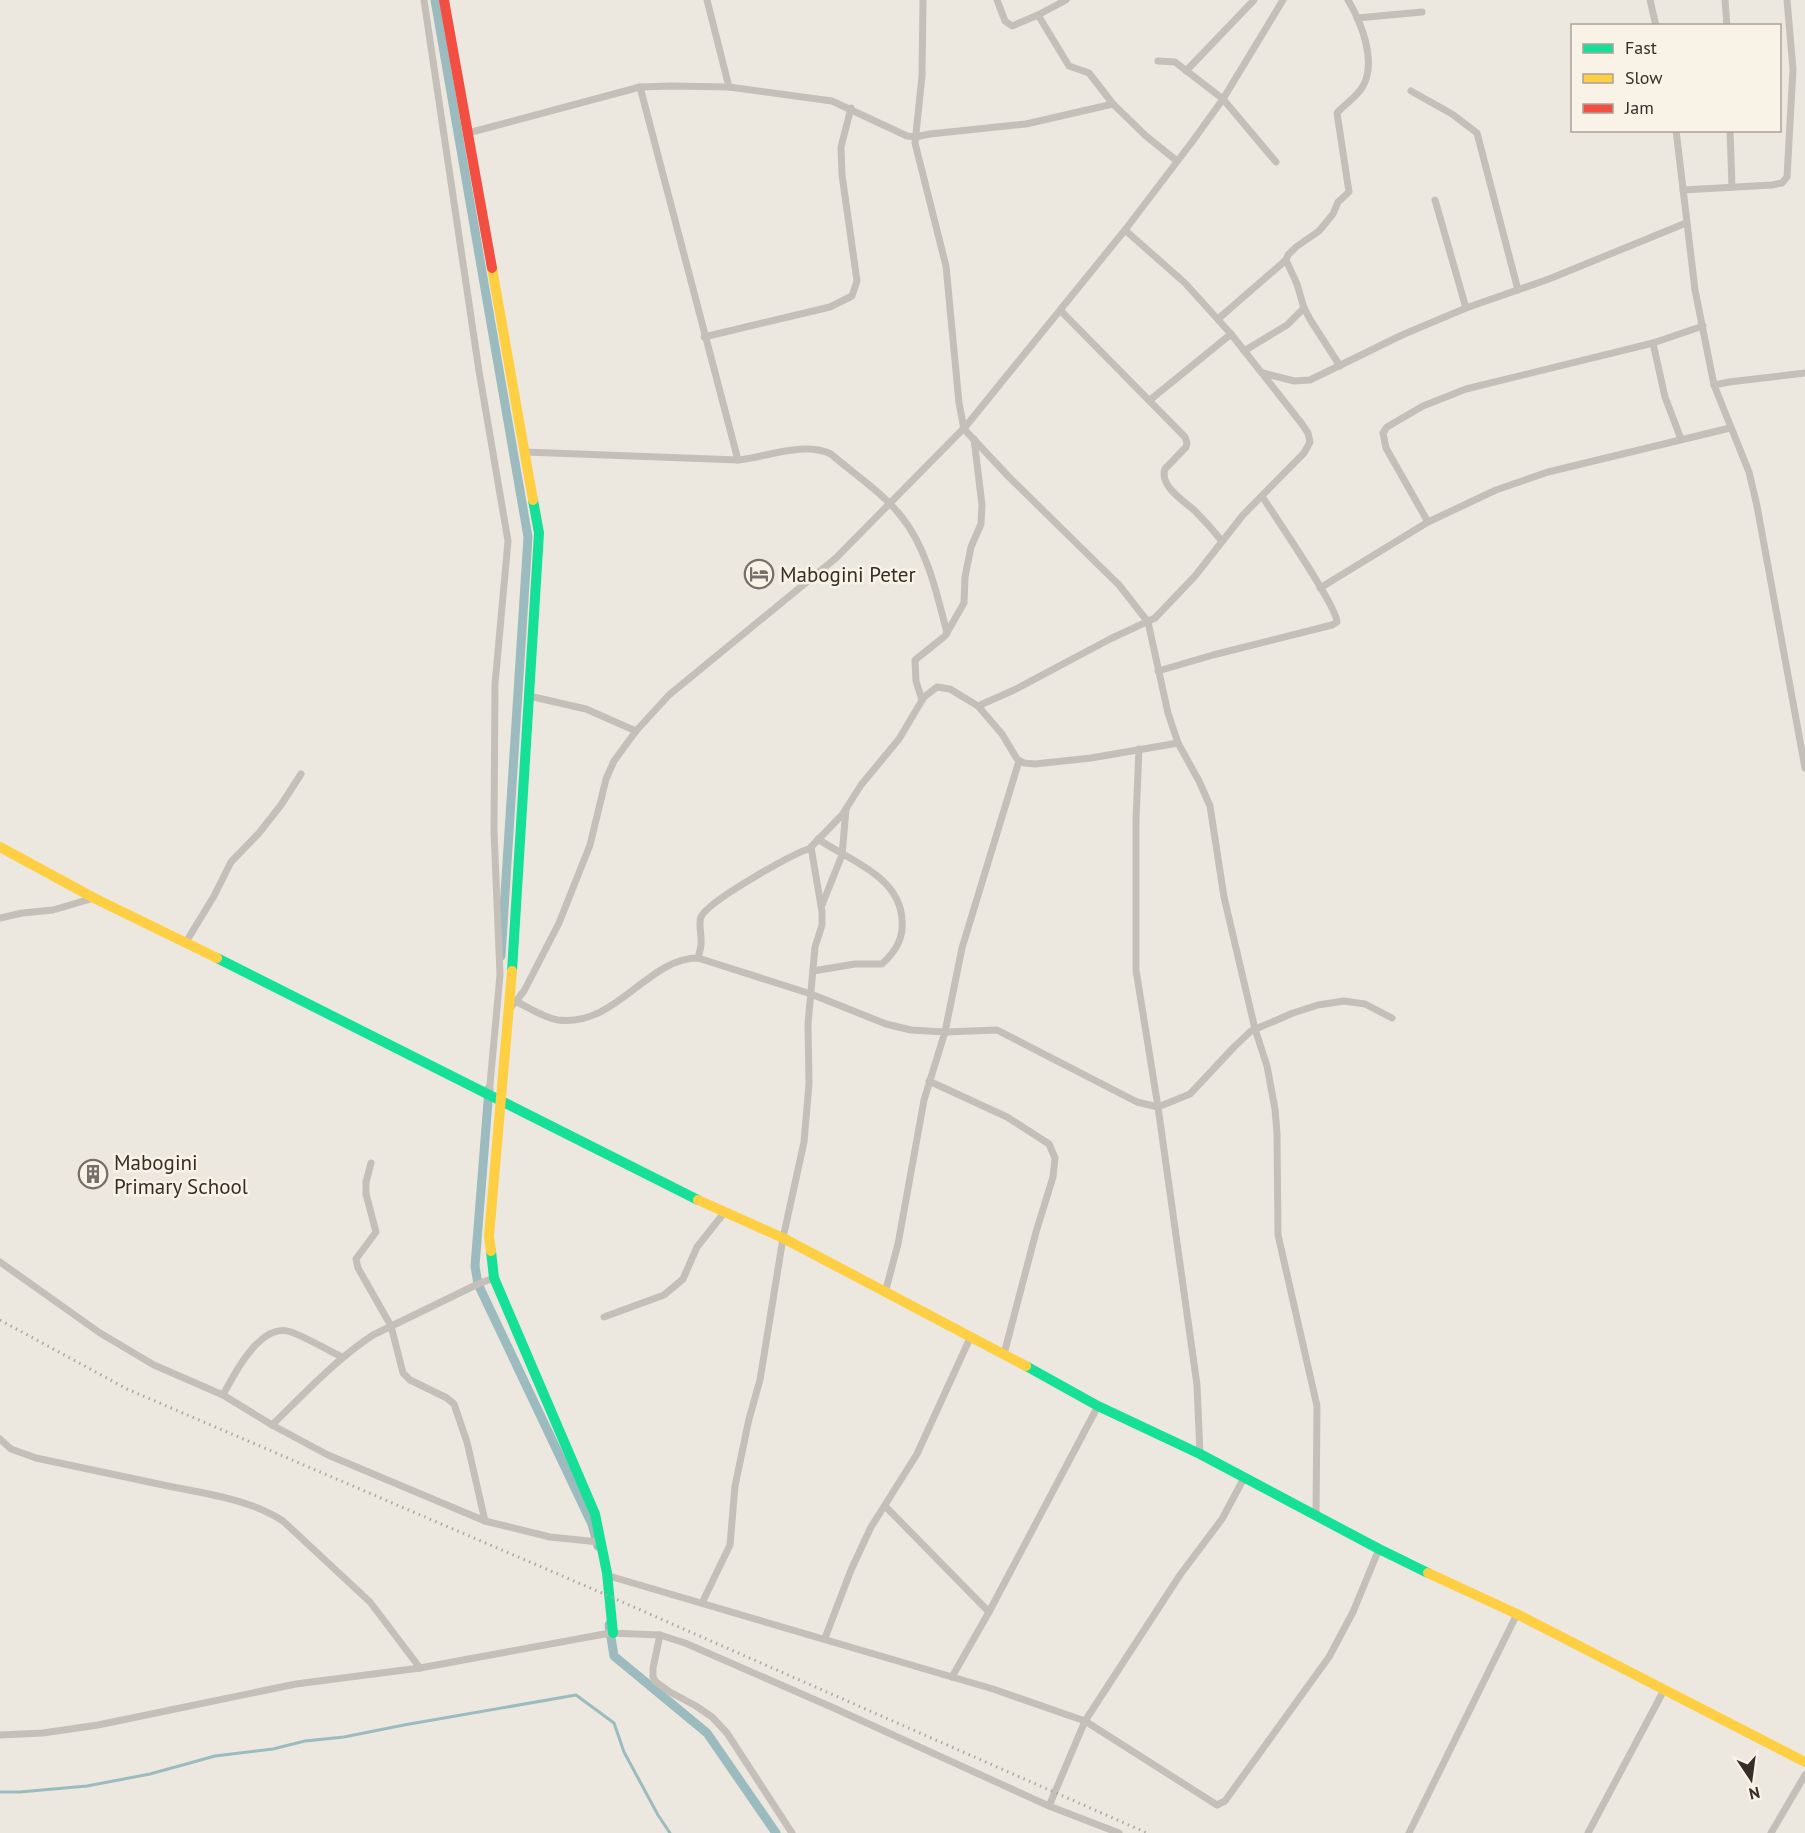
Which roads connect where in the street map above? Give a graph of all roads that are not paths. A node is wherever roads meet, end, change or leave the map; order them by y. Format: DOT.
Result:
graph roads {
  1 [pos="424,0"];
  2 [pos="444,0"];
  3 [pos="707,0"];
  4 [pos="923,0"];
  5 [pos="997,0"];
  6 [pos="1066,0"];
  7 [pos="1254,0"];
  8 [pos="1283,0"];
  9 [pos="1348,0"];
  10 [pos="1650,0"];
  11 [pos="1725,0"];
  12 [pos="1787,0"];
  13 [pos="1422,12"];
  14 [pos="1038,15"];
  15 [pos="1357,18"];
  16 [pos="1656,24"];
  17 [pos="1727,24"];
  18 [pos="1158,61"];
  19 [pos="1186,70"];
  20 [pos="640,87"];
  21 [pos="729,87"];
  22 [pos="1411,91"];
  23 [pos="1224,99"];
  24 [pos="1113,104"];
  25 [pos="851,108"];
  26 [pos="1676,132"];
  27 [pos="1730,132"];
  28 [pos="468,133"];
  29 [pos="915,138"];
  30 [pos="1177,161"];
  31 [pos="1276,162"];
  32 [pos="1732,187"];
  33 [pos="1683,190"];
  34 [pos="1435,200"];
  35 [pos="1686,223"];
  36 [pos="1125,230"];
  37 [pos="1286,260"];
  38 [pos="1518,290"];
  39 [pos="1305,308"];
  40 [pos="1466,308"];
  41 [pos="1060,311"];
  42 [pos="1218,320"];
  43 [pos="1703,326"];
  44 [pos="1231,334"];
  45 [pos="704,337"];
  46 [pos="1653,343"];
  47 [pos="1244,351"];
  48 [pos="1341,366"];
  49 [pos="1262,372"];
  50 [pos="1805,373"];
  51 [pos="1714,385"];
  52 [pos="1150,400"];
  53 [pos="1730,428"];
  54 [pos="964,429"];
  55 [pos="974,439"];
  56 [pos="1681,439"];
  57 [pos="525,452"];
  58 [pos="738,460"];
  59 [pos="1262,496"];
  60 [pos="891,504"];
  61 [pos="1428,522"];
  62 [pos="1221,540"];
  63 [pos="1320,588"];
  64 [pos="1148,622"];
  65 [pos="947,633"];
  66 [pos="1158,671"];
  67 [pos="529,696"];
  68 [pos="922,700"];
  69 [pos="978,706"];
  70 [pos="636,731"];
  71 [pos="1178,743"];
  72 [pos="1139,750"];
  73 [pos="1019,761"];
  74 [pos="1805,768"];
  75 [pos="301,774"];
  76 [pos="846,807"];
  77 [pos="818,839"];
  78 [pos="0,847"];
  79 [pos="811,848"];
  80 [pos="842,855"];
  81 [pos="94,898"];
  82 [pos="822,906"];
  83 [pos="0,918"];
  84 [pos="186,942"];
  85 [pos="698,958"];
  86 [pos="813,971"];
  87 [pos="811,994"];
  88 [pos="513,1005"];
  89 [pos="1392,1018"];
  90 [pos="1255,1029"];
  91 [pos="945,1032"];
  92 [pos="929,1081"];
  93 [pos="489,1095"];
  94 [pos="503,1102"];
  95 [pos="1158,1107"];
  96 [pos="371,1162"];
  97 [pos="724,1213"];
  98 [pos="783,1238"];
  99 [pos="0,1262"];
  100 [pos="494,1278"];
  101 [pos="885,1293"];
  102 [pos="604,1317"];
  103 [pos="391,1326"];
  104 [pos="971,1336"];
  105 [pos="1004,1354"];
  106 [pos="342,1357"];
  107 [pos="223,1395"];
  108 [pos="1098,1406"];
  109 [pos="272,1425"];
  110 [pos="0,1439"];
  111 [pos="1200,1454"];
  112 [pos="1244,1478"];
  113 [pos="885,1506"];
  114 [pos="1316,1515"];
  115 [pos="484,1521"];
  116 [pos="598,1541"];
  117 [pos="1379,1549"];
  118 [pos="609,1576"];
  119 [pos="702,1603"];
  120 [pos="989,1612"];
  121 [pos="1517,1614"];
  122 [pos="613,1633"];
  123 [pos="660,1635"];
  124 [pos="825,1638"];
  125 [pos="420,1668"];
  126 [pos="952,1677"];
  127 [pos="1664,1690"];
  128 [pos="1085,1721"];
  129 [pos="0,1735"];
  130 [pos="1805,1762"];
  131 [pos="1805,1775"];
  132 [pos="1049,1806"];
  133 [pos="792,1833"];
  134 [pos="1119,1833"];
  135 [pos="1409,1833"];
  136 [pos="1588,1833"];
  137 [pos="1771,1833"];
  1 -- 93 [label="street"];
  2 -- 28 [label="street"];
  3 -- 21 [label="street"];
  4 -- 29 [label="street"];
  5 -- 14 [label="street"];
  6 -- 14 [label="street"];
  7 -- 19 [label="street"];
  8 -- 23 [label="street"];
  9 -- 15 [label="street"];
  10 -- 16 [label="street"];
  11 -- 17 [label="street"];
  12 -- 32 [label="street"];
  13 -- 15 [label="street"];
  14 -- 24 [label="street"];
  15 -- 37 [label="street"];
  18 -- 19 [label="street"];
  19 -- 23 [label="street"];
  20 -- 21 [label="street"];
  20 -- 28 [label="street"];
  20 -- 45 [label="street"];
  21 -- 25 [label="street"];
  22 -- 38 [label="street"];
  23 -- 30 [label="street"];
  23 -- 31 [label="street"];
  24 -- 29 [label="street"];
  24 -- 30 [label="street"];
  25 -- 29 [label="street"];
  25 -- 45 [label="street"];
  26 -- 33 [label="street"];
  27 -- 32 [label="street"];
  28 -- 57 [label="street"];
  29 -- 54 [label="street"];
  30 -- 36 [label="street"];
  32 -- 33 [label="street"];
  33 -- 35 [label="street"];
  34 -- 40 [label="street"];
  35 -- 38 [label="street"];
  35 -- 43 [label="street"];
  36 -- 41 [label="street"];
  36 -- 42 [label="street"];
  37 -- 39 [label="street"];
  37 -- 42 [label="street"];
  38 -- 40 [label="street"];
  39 -- 47 [label="street"];
  39 -- 48 [label="street"];
  40 -- 48 [label="street"];
  41 -- 52 [label="street"];
  41 -- 54 [label="street"];
  42 -- 44 [label="street"];
  43 -- 46 [label="street"];
  43 -- 51 [label="street"];
  44 -- 47 [label="street"];
  44 -- 52 [label="street"];
  45 -- 58 [label="street"];
  46 -- 56 [label="street"];
  46 -- 61 [label="street"];
  47 -- 49 [label="street"];
  48 -- 49 [label="street"];
  49 -- 59 [label="street"];
  50 -- 51 [label="street"];
  51 -- 53 [label="street"];
  52 -- 62 [label="street"];
  53 -- 56 [label="street"];
  53 -- 74 [label="street"];
  54 -- 55 [label="street"];
  54 -- 60 [label="street"];
  55 -- 64 [label="street"];
  55 -- 65 [label="street"];
  56 -- 61 [label="street"];
  57 -- 58 [label="street"];
  57 -- 67 [label="street"];
  58 -- 60 [label="street"];
  59 -- 62 [label="street"];
  59 -- 63 [label="street"];
  60 -- 65 [label="street"];
  60 -- 70 [label="street"];
  61 -- 63 [label="street"];
  62 -- 64 [label="street"];
  63 -- 66 [label="street"];
  64 -- 66 [label="street"];
  64 -- 69 [label="street"];
  65 -- 68 [label="street"];
  66 -- 71 [label="street"];
  67 -- 70 [label="street"];
  67 -- 88 [label="street"];
  68 -- 69 [label="street"];
  68 -- 76 [label="street"];
  69 -- 73 [label="street"];
  70 -- 88 [label="street"];
  71 -- 72 [label="street"];
  71 -- 90 [label="street"];
  72 -- 73 [label="street"];
  72 -- 95 [label="street"];
  73 -- 91 [label="street"];
  75 -- 84 [label="street"];
  76 -- 77 [label="street"];
  76 -- 80 [label="street"];
  77 -- 79 [label="street"];
  77 -- 80 [label="street"];
  78 -- 81 [label="street"];
  79 -- 82 [label="street"];
  79 -- 85 [label="street"];
  80 -- 82 [label="street"];
  80 -- 86 [label="street"];
  81 -- 83 [label="street"];
  81 -- 84 [label="street"];
  82 -- 86 [label="street"];
  84 -- 93 [label="street"];
  85 -- 87 [label="street"];
  85 -- 88 [label="street"];
  86 -- 87 [label="street"];
  87 -- 91 [label="street"];
  87 -- 98 [label="street"];
  88 -- 94 [label="street"];
  89 -- 90 [label="street"];
  90 -- 95 [label="street"];
  90 -- 114 [label="street"];
  91 -- 92 [label="street"];
  91 -- 95 [label="street"];
  92 -- 101 [label="street"];
  92 -- 105 [label="street"];
  93 -- 94 [label="street"];
  94 -- 97 [label="street"];
  94 -- 100 [label="street"];
  95 -- 111 [label="street"];
  96 -- 103 [label="street"];
  97 -- 98 [label="street"];
  97 -- 102 [label="street"];
  98 -- 101 [label="street"];
  98 -- 119 [label="street"];
  99 -- 107 [label="street"];
  100 -- 103 [label="street"];
  100 -- 116 [label="street"];
  101 -- 104 [label="street"];
  103 -- 106 [label="street"];
  103 -- 115 [label="street"];
  104 -- 105 [label="street"];
  104 -- 113 [label="street"];
  105 -- 108 [label="street"];
  106 -- 107 [label="street"];
  106 -- 109 [label="street"];
  107 -- 109 [label="street"];
  108 -- 111 [label="street"];
  108 -- 120 [label="street"];
  109 -- 115 [label="street"];
  110 -- 125 [label="street"];
  111 -- 112 [label="street"];
  112 -- 114 [label="street"];
  112 -- 128 [label="street"];
  113 -- 120 [label="street"];
  113 -- 124 [label="street"];
  114 -- 117 [label="street"];
  115 -- 116 [label="street"];
  116 -- 118 [label="street"];
  117 -- 121 [label="street"];
  117 -- 128 [label="street"];
  118 -- 119 [label="street"];
  118 -- 122 [label="street"];
  119 -- 124 [label="street"];
  120 -- 126 [label="street"];
  121 -- 127 [label="street"];
  121 -- 135 [label="street"];
  122 -- 123 [label="street"];
  122 -- 125 [label="street"];
  123 -- 132 [label="street"];
  123 -- 133 [label="street"];
  124 -- 126 [label="street"];
  125 -- 129 [label="street"];
  126 -- 128 [label="street"];
  127 -- 130 [label="street"];
  127 -- 136 [label="street"];
  128 -- 132 [label="street"];
  131 -- 137 [label="street"];
  132 -- 134 [label="street"];
}
